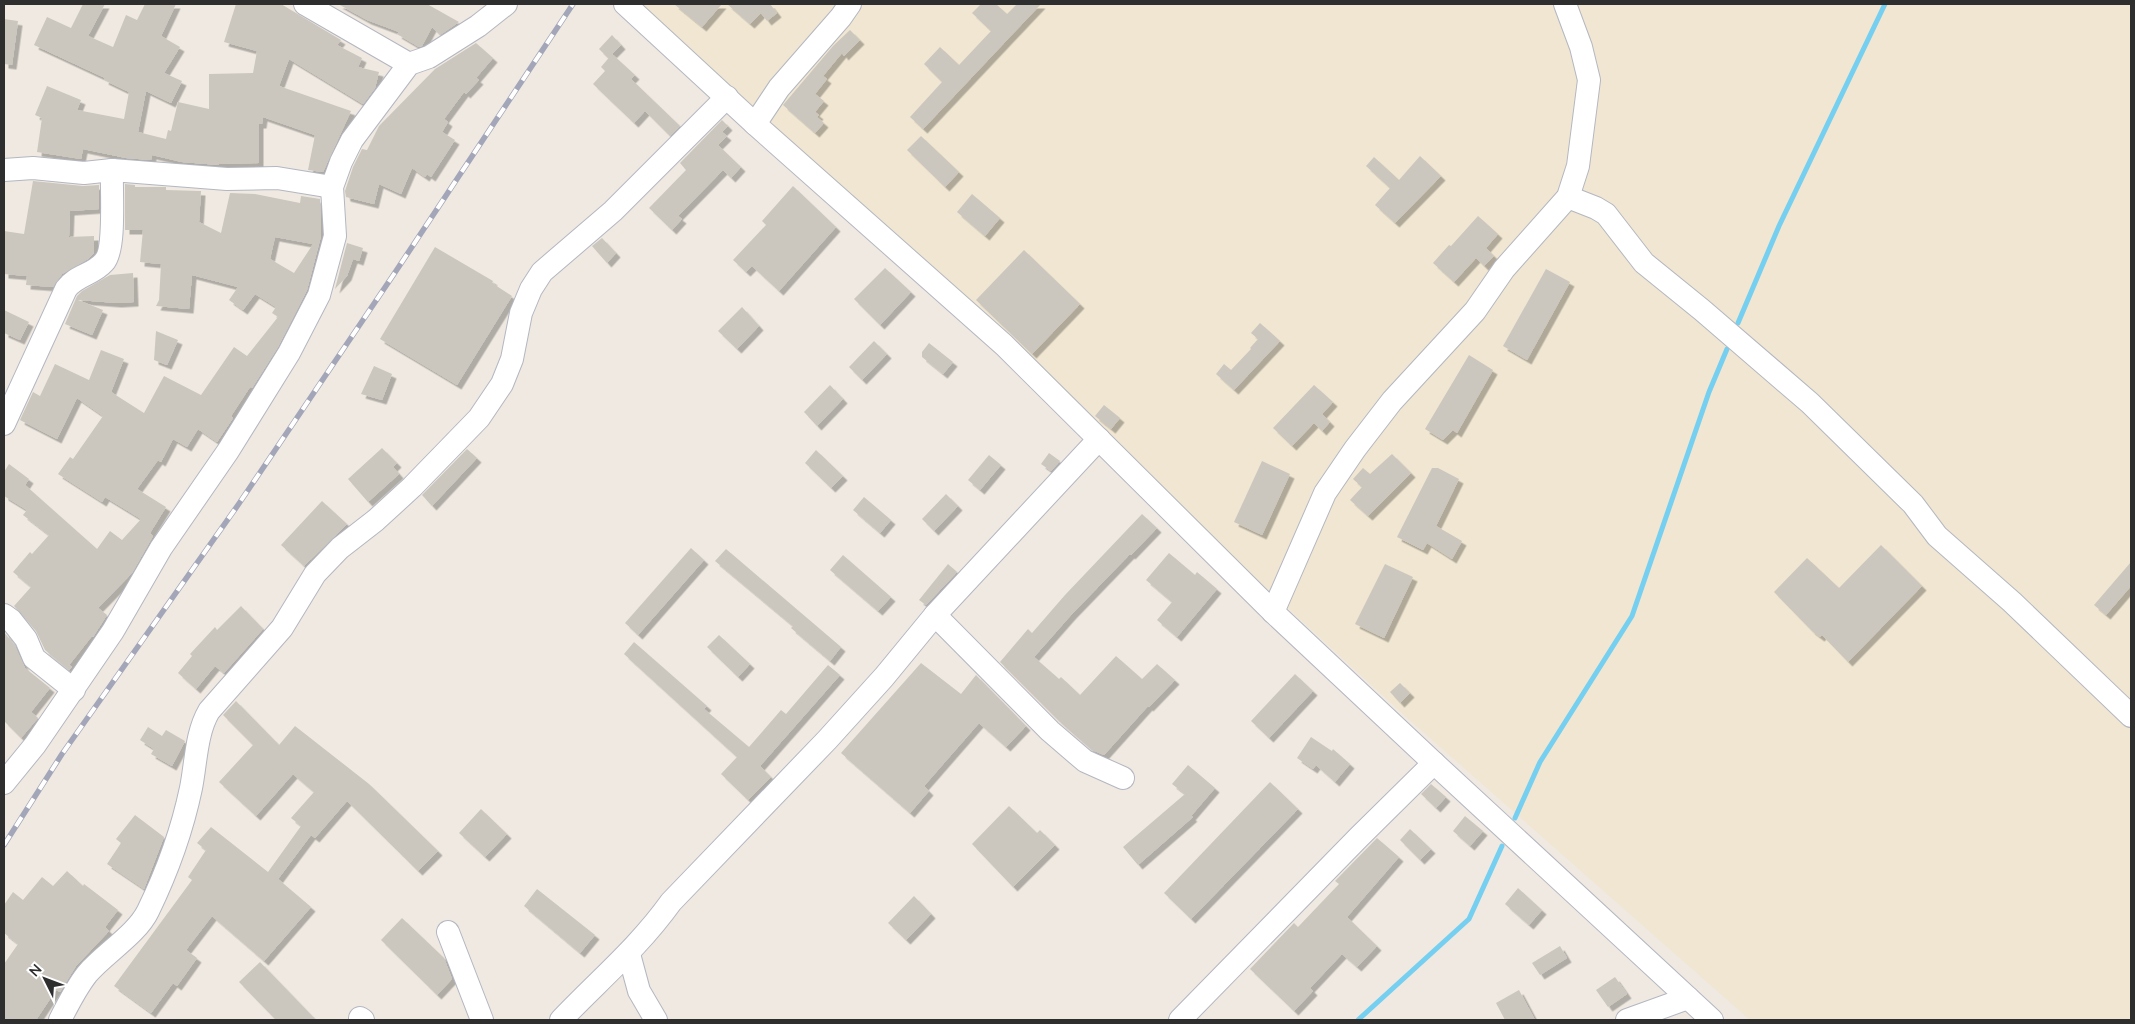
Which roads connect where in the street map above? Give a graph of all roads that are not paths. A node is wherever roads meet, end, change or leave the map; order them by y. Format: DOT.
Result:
graph roads {
  1 [pos="306,4"];
  2 [pos="506,4"];
  3 [pos="625,4"];
  4 [pos="850,4"];
  5 [pos="1565,4"];
  6 [pos="409,64"];
  7 [pos="727,98"];
  8 [pos="755,124"];
  9 [pos="4,170"];
  10 [pos="112,170"];
  11 [pos="332,188"];
  12 [pos="1568,197"];
  13 [pos="4,424"];
  14 [pos="1099,439"];
  15 [pos="1273,612"];
  16 [pos="4,614"];
  17 [pos="934,615"];
  18 [pos="74,690"];
  19 [pos="2131,716"];
  20 [pos="1434,763"];
  21 [pos="1123,778"];
  22 [pos="4,783"];
  23 [pos="448,932"];
  24 [pos="629,954"];
  25 [pos="1688,998"];
  26 [pos="60,1020"];
  27 [pos="482,1020"];
  28 [pos="561,1020"];
  29 [pos="656,1020"];
  30 [pos="1180,1020"];
  31 [pos="1627,1020"];
  32 [pos="1712,1020"];
  1 -- 6 [label="street"];
  2 -- 6 [label="street"];
  3 -- 7 [label="street"];
  4 -- 8 [label="street"];
  5 -- 12 [label="street"];
  6 -- 11 [label="street"];
  7 -- 8 [label="street"];
  7 -- 26 [label="street"];
  8 -- 14 [label="street"];
  9 -- 10 [label="street"];
  10 -- 11 [label="street"];
  10 -- 13 [label="street"];
  11 -- 18 [label="street"];
  12 -- 15 [label="street"];
  12 -- 19 [label="street"];
  14 -- 15 [label="street"];
  14 -- 17 [label="street"];
  15 -- 20 [label="street"];
  16 -- 18 [label="street"];
  17 -- 21 [label="street"];
  17 -- 24 [label="street"];
  18 -- 22 [label="street"];
  20 -- 25 [label="street"];
  20 -- 30 [label="street"];
  23 -- 27 [label="street"];
  24 -- 28 [label="street"];
  24 -- 29 [label="street"];
  25 -- 31 [label="street"];
  25 -- 32 [label="street"];
}
